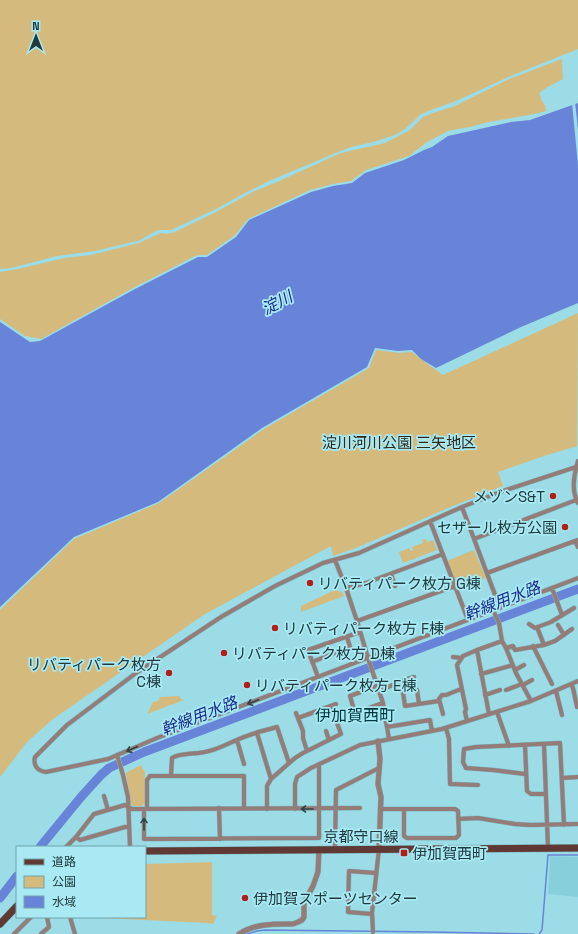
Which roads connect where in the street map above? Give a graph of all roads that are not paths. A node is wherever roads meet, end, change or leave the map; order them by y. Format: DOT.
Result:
graph roads {
  1 [pos="578,461"];
  2 [pos="576,467"];
  3 [pos="577,502"];
  4 [pos="462,507"];
  5 [pos="430,521"];
  6 [pos="474,539"];
  7 [pos="577,540"];
  8 [pos="578,548"];
  9 [pos="443,554"];
  10 [pos="335,560"];
  11 [pos="487,573"];
  12 [pos="391,574"];
  13 [pos="578,578"];
  14 [pos="395,586"];
  15 [pos="455,586"];
  16 [pos="346,588"];
  17 [pos="552,588"];
  18 [pos="500,608"];
  19 [pos="574,608"];
  20 [pos="493,610"];
  21 [pos="562,615"];
  22 [pos="468,620"];
  23 [pos="357,621"];
  24 [pos="529,624"];
  25 [pos="558,624"];
  26 [pos="537,627"];
  27 [pos="572,629"];
  28 [pos="360,632"];
  29 [pos="564,635"];
  30 [pos="347,637"];
  31 [pos="502,641"];
  32 [pos="544,645"];
  33 [pos="533,646"];
  34 [pos="506,648"];
  35 [pos="477,650"];
  36 [pos="368,658"];
  37 [pos="453,658"];
  38 [pos="461,658"];
  39 [pos="312,662"];
  40 [pos="542,664"];
  41 [pos="524,665"];
  42 [pos="510,666"];
  43 [pos="537,667"];
  44 [pos="515,670"];
  45 [pos="481,674"];
  46 [pos="318,677"];
  47 [pos="414,677"];
  48 [pos="532,680"];
  49 [pos="578,681"];
  50 [pos="400,682"];
  51 [pos="552,684"];
  52 [pos="571,684"];
  53 [pos="523,685"];
  54 [pos="377,686"];
  55 [pos="461,689"];
  56 [pos="417,690"];
  57 [pos="500,690"];
  58 [pos="506,690"];
  59 [pos="379,691"];
  60 [pos="556,691"];
  61 [pos="485,695"];
  62 [pos="439,701"];
  63 [pos="531,701"];
  64 [pos="383,703"];
  65 [pos="419,704"];
  66 [pos="577,707"];
  67 [pos="497,712"];
  68 [pos="443,714"];
  69 [pos="489,714"];
  70 [pos="562,715"];
  71 [pos="467,721"];
  72 [pos="387,727"];
  73 [pos="446,728"];
  74 [pos="326,731"];
  75 [pos="432,731"];
  76 [pos="257,733"];
  77 [pos="389,739"];
  78 [pos="237,740"];
  79 [pos="329,740"];
  80 [pos="378,741"];
  81 [pos="544,744"];
  82 [pos="525,745"];
  83 [pos="509,746"];
  84 [pos="307,751"];
  85 [pos="118,755"];
  86 [pos="247,755"];
  87 [pos="242,756"];
  88 [pos="289,763"];
  89 [pos="244,764"];
  90 [pos="319,764"];
  91 [pos="379,768"];
  92 [pos="525,774"];
  93 [pos="171,776"];
  94 [pos="578,777"];
  95 [pos="562,778"];
  96 [pos="271,779"];
  97 [pos="478,785"];
  98 [pos="546,794"];
  99 [pos="104,796"];
  100 [pos="128,807"];
  101 [pos="145,808"];
  102 [pos="219,808"];
  103 [pos="244,808"];
  104 [pos="267,808"];
  105 [pos="295,808"];
  106 [pos="319,808"];
  107 [pos="336,808"];
  108 [pos="360,808"];
  109 [pos="380,809"];
  110 [pos="404,809"];
  111 [pos="108,810"];
  112 [pos="458,819"];
  113 [pos="578,824"];
  114 [pos="547,825"];
  115 [pos="564,825"];
  116 [pos="128,827"];
  117 [pos="76,838"];
  118 [pos="220,839"];
  119 [pos="67,846"];
  120 [pos="130,846"];
  121 [pos="548,848"];
  122 [pos="578,848"];
  123 [pos="319,849"];
  124 [pos="335,849"];
  125 [pos="379,849"];
  126 [pos="146,851"];
  127 [pos="376,873"];
  128 [pos="16,907"];
  129 [pos="372,914"];
  130 [pos="30,918"];
  131 [pos="47,918"];
  132 [pos="70,918"];
  133 [pos="0,924"];
  134 [pos="373,932"];
  135 [pos="14,934"];
  136 [pos="40,934"];
  137 [pos="75,934"];
  138 [pos="239,934"];
  1 -- 2 [label="street"];
  2 -- 3 [label="street"];
  2 -- 4 [label="street"];
  3 -- 6 [label="street"];
  4 -- 5 [label="street"];
  4 -- 6 [label="street"];
  5 -- 9 [label="street"];
  5 -- 10 [label="street"];
  6 -- 11 [label="street"];
  7 -- 8 [label="street"];
  7 -- 11 [label="street"];
  9 -- 12 [label="street"];
  9 -- 15 [label="street"];
  10 -- 16 [label="street"];
  10 -- 85 [label="street"];
  11 -- 18 [label="street"];
  12 -- 14 [label="street"];
  12 -- 16 [label="street"];
  13 -- 17 [label="street"];
  15 -- 22 [label="street"];
  15 -- 23 [label="street"];
  16 -- 23 [label="street"];
  17 -- 18 [label="street"];
  17 -- 21 [label="street"];
  18 -- 20 [label="street"];
  19 -- 21 [label="street"];
  20 -- 22 [label="street"];
  20 -- 31 [label="street"];
  21 -- 26 [label="street"];
  22 -- 36 [label="street"];
  23 -- 28 [label="street"];
  24 -- 26 [label="street"];
  25 -- 29 [label="street"];
  26 -- 32 [label="street"];
  27 -- 29 [label="street"];
  28 -- 30 [label="street"];
  28 -- 36 [label="street"];
  29 -- 32 [label="street"];
  30 -- 39 [label="street"];
  30 -- 39 [label="street"];
  31 -- 34 [label="street"];
  31 -- 35 [label="street"];
  32 -- 33 [label="street"];
  33 -- 34 [label="street"];
  33 -- 40 [label="street"];
  34 -- 44 [label="street"];
  35 -- 38 [label="street"];
  35 -- 45 [label="street"];
  36 -- 46 [label="street"];
  36 -- 54 [label="street"];
  37 -- 38 [label="street"];
  38 -- 55 [label="street"];
  39 -- 46 [label="street"];
  40 -- 43 [label="street"];
  40 -- 51 [label="street"];
  41 -- 44 [label="street"];
  42 -- 45 [label="street"];
  44 -- 53 [label="street"];
  45 -- 61 [label="street"];
  46 -- 85 [label="street, one-way"];
  47 -- 50 [label="street"];
  48 -- 53 [label="street"];
  49 -- 52 [label="street"];
  50 -- 59 [label="street"];
  50 -- 65 [label="street"];
  52 -- 60 [label="street"];
  52 -- 66 [label="street"];
  53 -- 58 [label="street"];
  53 -- 63 [label="street"];
  54 -- 59 [label="street"];
  54 -- 64 [label="street"];
  55 -- 62 [label="street"];
  55 -- 71 [label="street"];
  56 -- 65 [label="street"];
  57 -- 61 [label="street"];
  59 -- 64 [label="street"];
  60 -- 63 [label="street"];
  60 -- 70 [label="street"];
  61 -- 69 [label="street"];
  62 -- 65 [label="street"];
  62 -- 68 [label="street"];
  63 -- 67 [label="street"];
  64 -- 72 [label="street"];
  67 -- 69 [label="street"];
  67 -- 83 [label="street"];
  69 -- 71 [label="street"];
  71 -- 73 [label="street"];
  72 -- 75 [label="street"];
  72 -- 77 [label="street"];
  73 -- 75 [label="street"];
  73 -- 97 [label="street"];
  74 -- 79 [label="street"];
  75 -- 77 [label="street"];
  76 -- 78 [label="street"];
  76 -- 88 [label="street"];
  76 -- 96 [label="street"];
  77 -- 80 [label="street"];
  78 -- 87 [label="street"];
  78 -- 93 [label="street"];
  79 -- 84 [label="street"];
  79 -- 84 [label="street"];
  80 -- 90 [label="street"];
  80 -- 91 [label="street"];
  81 -- 82 [label="street"];
  81 -- 95 [label="street"];
  81 -- 98 [label="street"];
  82 -- 83 [label="street"];
  82 -- 92 [label="street"];
  83 -- 92 [label="street"];
  84 -- 88 [label="street"];
  85 -- 100 [label="street"];
  86 -- 87 [label="street"];
  87 -- 89 [label="street"];
  88 -- 96 [label="street"];
  90 -- 105 [label="street"];
  90 -- 106 [label="street"];
  91 -- 107 [label="street"];
  91 -- 109 [label="street"];
  92 -- 98 [label="street"];
  93 -- 101 [label="street"];
  93 -- 103 [label="street"];
  94 -- 95 [label="street"];
  95 -- 115 [label="street"];
  96 -- 104 [label="street"];
  98 -- 114 [label="street"];
  99 -- 111 [label="street"];
  100 -- 101 [label="street"];
  100 -- 111 [label="street"];
  100 -- 116 [label="street"];
  101 -- 102 [label="street"];
  118 -- 101 [label="street, one-way"];
  102 -- 103 [label="street"];
  102 -- 118 [label="street"];
  103 -- 104 [label="street"];
  104 -- 105 [label="street"];
  106 -- 105 [label="street, one-way"];
  106 -- 107 [label="street"];
  106 -- 118 [label="street"];
  107 -- 108 [label="street"];
  107 -- 124 [label="street"];
  109 -- 110 [label="street"];
  109 -- 125 [label="street"];
  110 -- 112 [label="street"];
  110 -- 112 [label="street"];
  111 -- 117 [label="street"];
  112 -- 114 [label="street"];
  113 -- 115 [label="street"];
  114 -- 115 [label="street"];
  114 -- 121 [label="street"];
  116 -- 117 [label="street"];
  116 -- 120 [label="street"];
  117 -- 119 [label="street"];
  121 -- 122 [label="main road, 京都守口線"];
  121 -- 125 [label="main road, 京都守口線"];
  123 -- 124 [label="main road, 京都守口線"];
  123 -- 126 [label="main road, 京都守口線"];
  123 -- 138 [label="street"];
  124 -- 125 [label="main road, 京都守口線"];
  125 -- 127 [label="street"];
  127 -- 129 [label="street"];
  127 -- 129 [label="street"];
  128 -- 133 [label="main road"];
  129 -- 134 [label="street"];
  130 -- 135 [label="street"];
  131 -- 136 [label="street"];
  132 -- 137 [label="street"];
}
